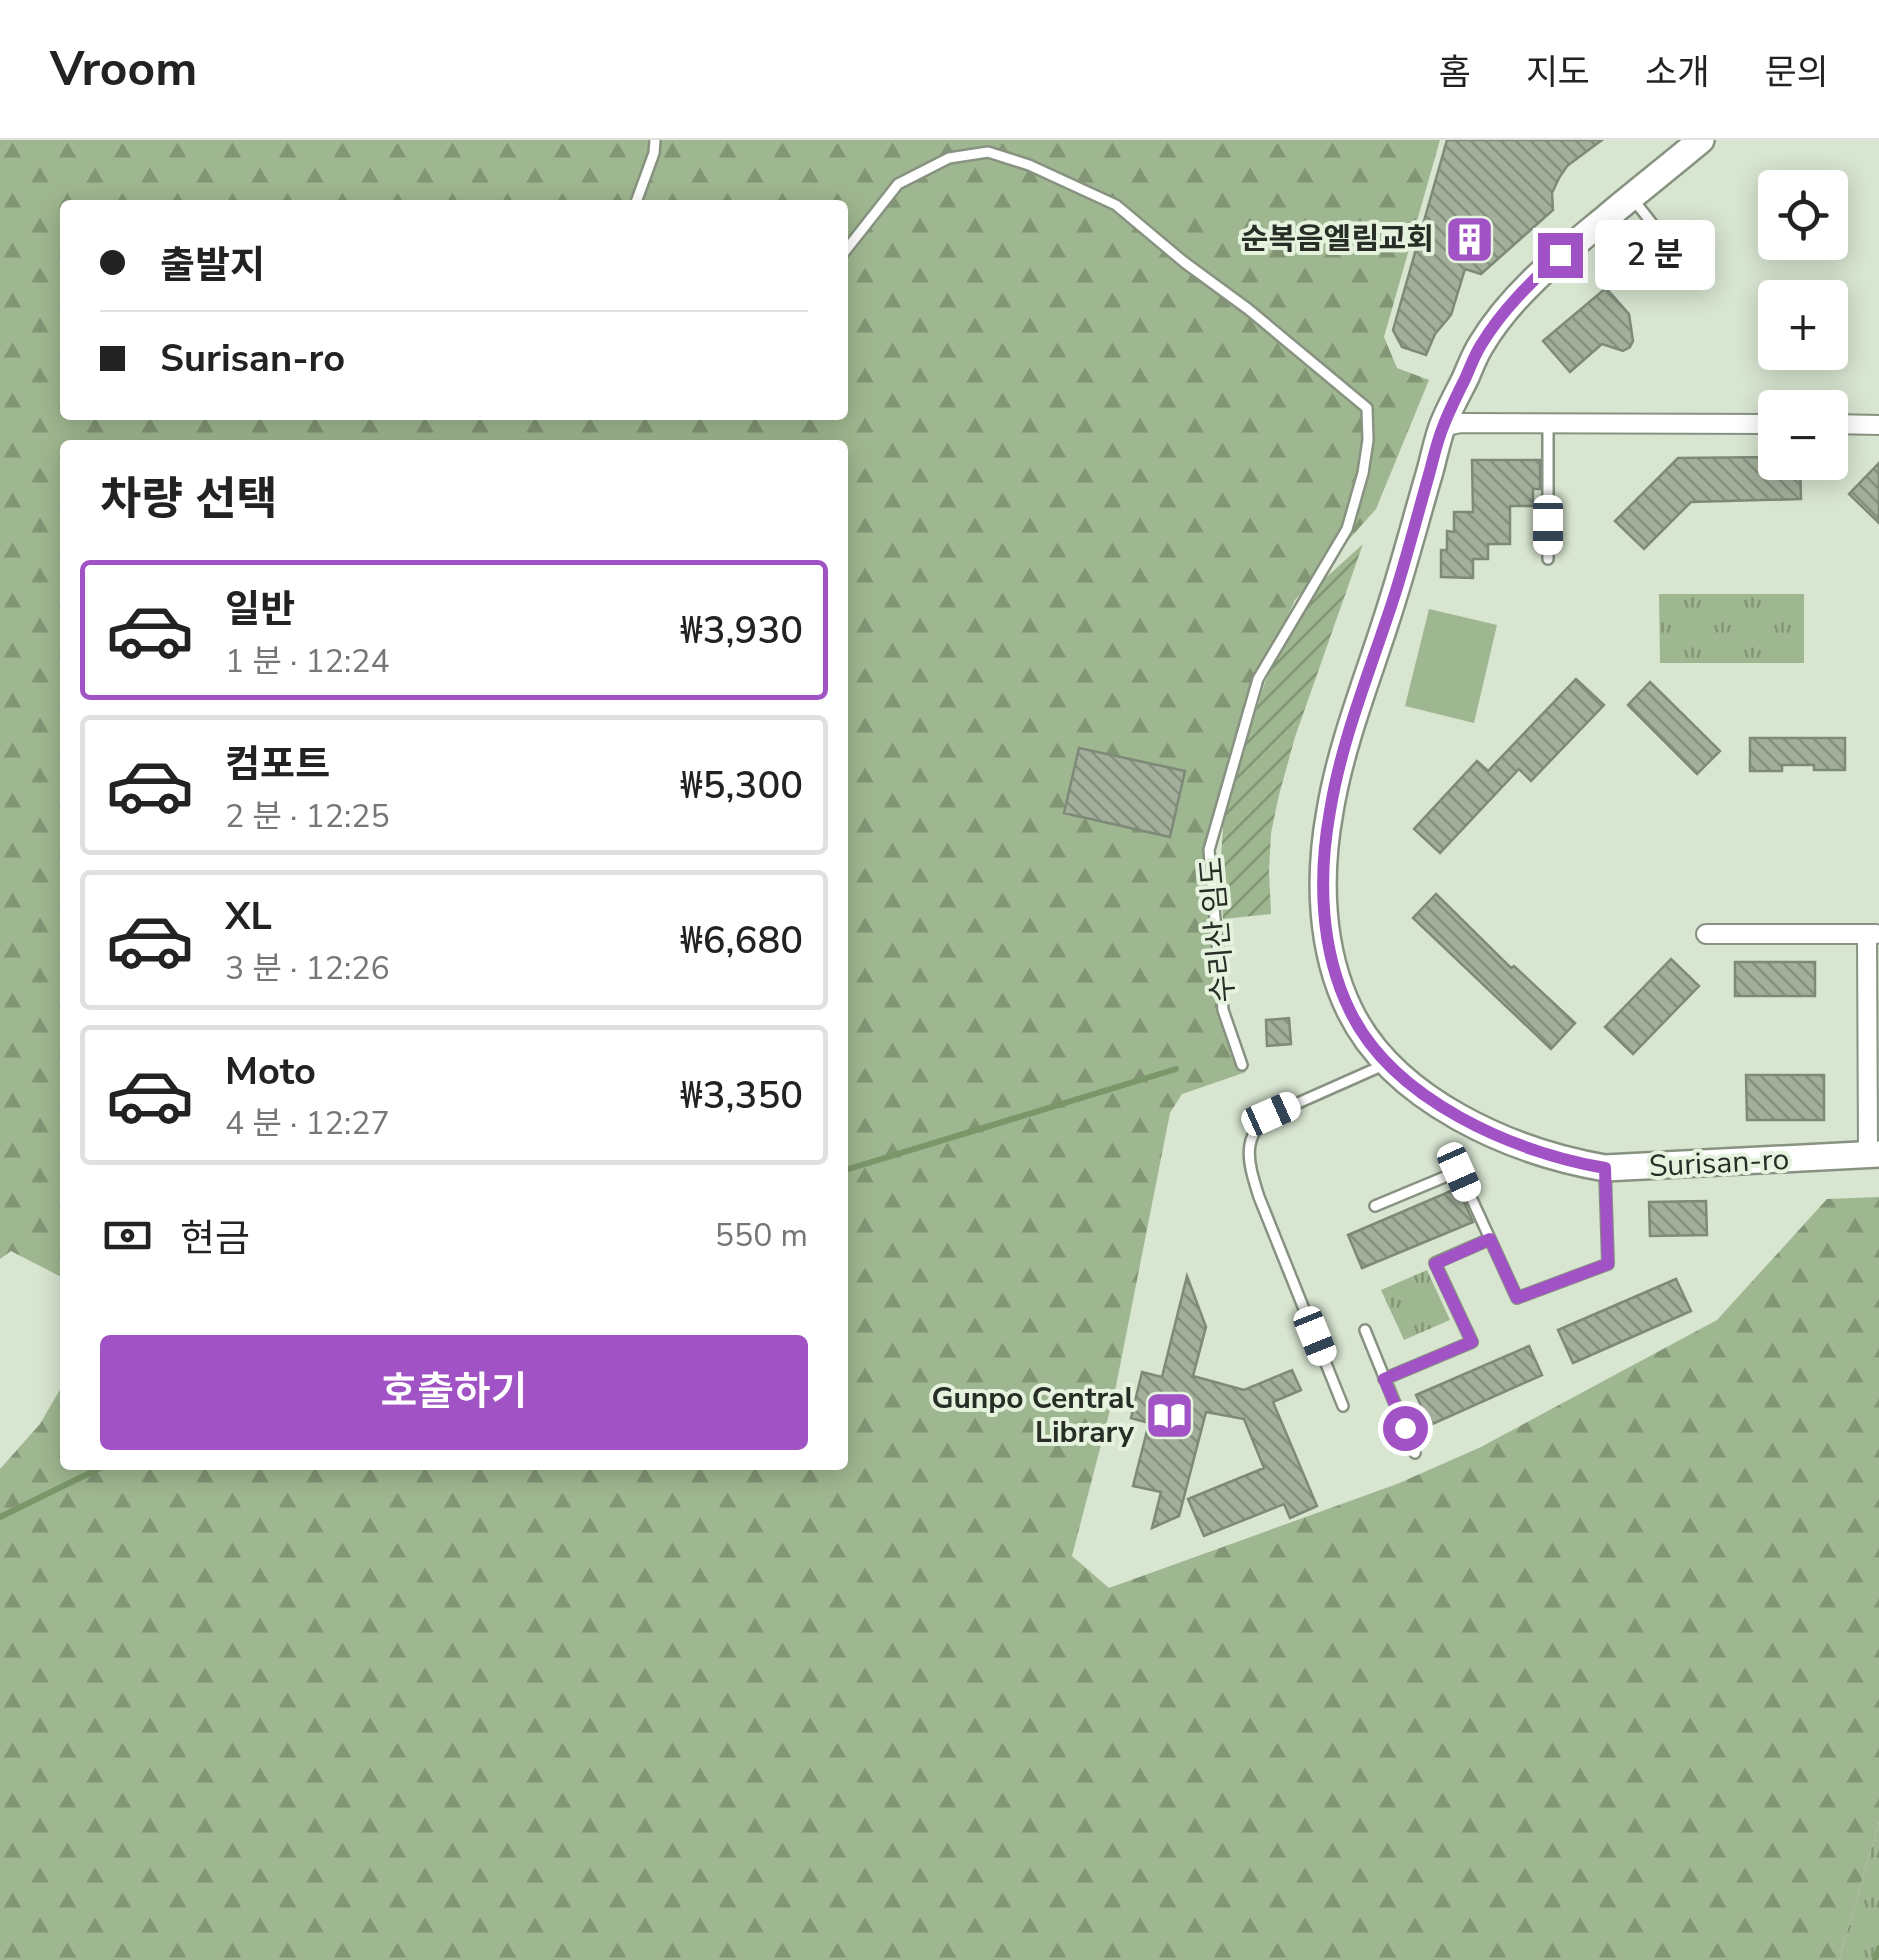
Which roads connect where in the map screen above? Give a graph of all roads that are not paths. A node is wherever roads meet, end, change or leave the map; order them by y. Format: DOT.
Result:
graph roads {
  1 [pos="655,140"];
  2 [pos="1700,140"];
  3 [pos="1631,197"];
  4 [pos="637,200"];
  5 [pos="848,247"];
  6 [pos="1683,263"];
  7 [pos="1548,423"];
  8 [pos="1758,424"];
  9 [pos="1848,424"];
  10 [pos="1879,424"];
  11 [pos="1442,427"];
  12 [pos="1548,559"];
  13 [pos="1706,934"];
  14 [pos="1873,934"];
  15 [pos="1388,1063"];
  16 [pos="1242,1066"];
  17 [pos="1873,1154"];
  18 [pos="1605,1168"];
  19 [pos="1375,1206"];
  20 [pos="1490,1239"];
  21 [pos="1365,1330"];
  22 [pos="1384,1379"];
  23 [pos="1342,1406"];
  24 [pos="1416,1453"];
  1 -- 4 [label="lane"];
  2 -- 3 [label="street, Surisan-ro"];
  3 -- 6 [label="lane"];
  3 -- 11 [label="street, Surisan-ro"];
  5 -- 16 [label="lane, 수리산 임도"];
  7 -- 8 [label="street"];
  7 -- 11 [label="street"];
  7 -- 12 [label="lane"];
  9 -- 10 [label="street"];
  11 -- 15 [label="street, Surisan-ro"];
  13 -- 14 [label="street"];
  14 -- 17 [label="street"];
  15 -- 18 [label="street, Surisan-ro"];
  15 -- 23 [label="lane"];
  17 -- 18 [label="street, Surisan-ro"];
  18 -- 20 [label="lane"];
  19 -- 20 [label="lane"];
  20 -- 22 [label="lane"];
  21 -- 22 [label="lane"];
  22 -- 24 [label="lane"];
}
